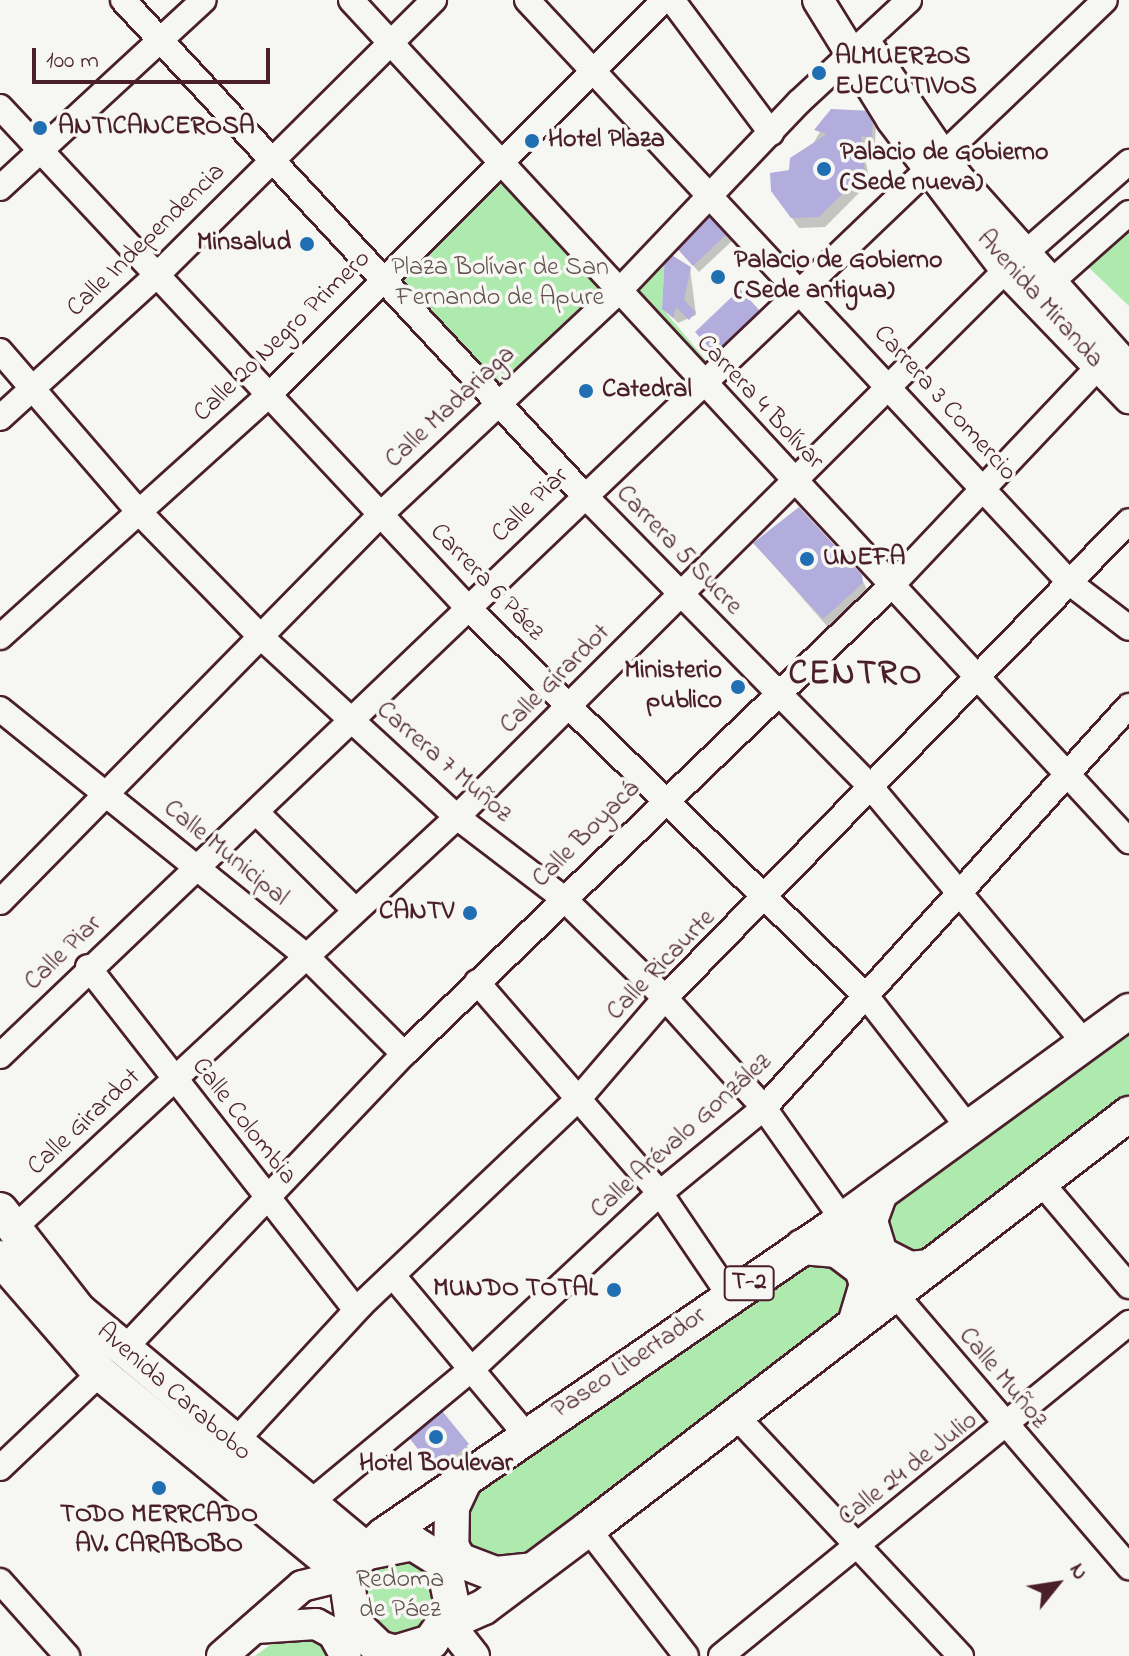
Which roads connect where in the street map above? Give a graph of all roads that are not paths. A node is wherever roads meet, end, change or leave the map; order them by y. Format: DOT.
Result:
graph roads {
  1 [pos="123,0"];
  2 [pos="204,0"];
  3 [pos="351,0"];
  4 [pos="434,0"];
  5 [pos="527,0"];
  6 [pos="664,0"];
  7 [pos="672,0"];
  8 [pos="818,0"];
  9 [pos="835,0"];
  10 [pos="909,0"];
  11 [pos="1105,0"];
  12 [pos="161,41"];
  13 [pos="390,42"];
  14 [pos="858,45"];
  15 [pos="598,71"];
  16 [pos="0,107"];
  17 [pos="771,133"];
  18 [pos="41,149"];
  19 [pos="935,159"];
  20 [pos="269,162"];
  21 [pos="1129,162"];
  22 [pos="502,164"];
  23 [pos="0,188"];
  24 [pos="714,195"];
  25 [pos="1129,213"];
  26 [pos="1016,264"];
  27 [pos="156,276"];
  28 [pos="383,279"];
  29 [pos="1049,284"];
  30 [pos="801,288"];
  31 [pos="619,291"];
  32 [pos="0,351"];
  33 [pos="1098,367"];
  34 [pos="1129,369"];
  35 [pos="704,386"];
  36 [pos="892,386"];
  37 [pos="30,388"];
  38 [pos="267,397"];
  39 [pos="1129,398"];
  40 [pos="497,402"];
  41 [pos="0,418"];
  42 [pos="795,485"];
  43 [pos="983,490"];
  44 [pos="583,494"];
  45 [pos="138,511"];
  46 [pos="381,514"];
  47 [pos="1129,521"];
  48 [pos="1070,583"];
  49 [pos="892,585"];
  50 [pos="682,595"];
  51 [pos="467,607"];
  52 [pos="1129,628"];
  53 [pos="260,636"];
  54 [pos="0,637"];
  55 [pos="975,674"];
  56 [pos="776,695"];
  57 [pos="1129,706"];
  58 [pos="568,707"];
  59 [pos="0,709"];
  60 [pos="353,722"];
  61 [pos="1070,776"];
  62 [pos="869,785"];
  63 [pos="107,797"];
  64 [pos="663,799"];
  65 [pos="259,815"];
  66 [pos="457,817"];
  67 [pos="1129,841"];
  68 [pos="201,869"];
  69 [pos="964,891"];
  70 [pos="563,898"];
  71 [pos="766,898"];
  72 [pos="0,902"];
  73 [pos="353,908"];
  74 [pos="305,955"];
  75 [pos="88,967"];
  76 [pos="477,982"];
  77 [pos="867,997"];
  78 [pos="665,998"];
  79 [pos="1129,1011"];
  80 [pos="1085,1043"];
  81 [pos="404,1054"];
  82 [pos="0,1056"];
  83 [pos="174,1078"];
  84 [pos="581,1096"];
  85 [pos="764,1108"];
  86 [pos="1129,1114"];
  87 [pos="968,1127"];
  88 [pos="1039,1180"];
  89 [pos="660,1193"];
  90 [pos="880,1193"];
  91 [pos="268,1199"];
  92 [pos="840,1222"];
  93 [pos="4,1232"];
  94 [pos="802,1247"];
  95 [pos="930,1267"];
  96 [pos="394,1277"];
  97 [pos="1129,1286"];
  98 [pos="895,1294"];
  99 [pos="730,1296"];
  100 [pos="356,1310"];
  101 [pos="1129,1323"];
  102 [pos="855,1324"];
  103 [pos="111,1362"];
  104 [pos="473,1368"];
  105 [pos="737,1417"];
  106 [pos="1006,1429"];
  107 [pos="526,1435"];
  108 [pos="232,1445"];
  109 [pos="0,1468"];
  110 [pos="466,1477"];
  111 [pos="306,1506"];
  112 [pos="588,1529"];
  113 [pos="855,1549"];
  114 [pos="357,1564"];
  115 [pos="1129,1567"];
  116 [pos="533,1570"];
  117 [pos="0,1581"];
  118 [pos="448,1623"];
  119 [pos="254,1629"];
  120 [pos="949,1652"];
  121 [pos="414,1654"];
  122 [pos="67,1656"];
  123 [pos="222,1656"];
  124 [pos="346,1656"];
  125 [pos="474,1656"];
  126 [pos="686,1656"];
  127 [pos="721,1656"];
  1 -- 12 [label="street, Carrera 5 Sucre"];
  2 -- 12 [label="street"];
  3 -- 13 [label="street, Carrera 4 Bolívar"];
  4 -- 13 [label="street, Calle Independencia"];
  5 -- 15 [label="street, Carrera 3 Comercio"];
  6 -- 15 [label="street, Calle 20 Negro Primero"];
  7 -- 17 [label="street"];
  8 -- 14 [label="main road, Avenida Miranda"];
  9 -- 14 [label="main road, Avenida Miranda"];
  10 -- 14 [label="street, Calle Madariaga"];
  11 -- 19 [label="street, Calle Piar"];
  12 -- 18 [label="street"];
  12 -- 20 [label="street, Carrera 5 Sucre"];
  13 -- 20 [label="street, Calle Independencia"];
  13 -- 22 [label="street, Carrera 4 Bolívar"];
  14 -- 17 [label="street, Calle Madariaga"];
  14 -- 19 [label="main road, Avenida Miranda"];
  15 -- 22 [label="street, Calle 20 Negro Primero"];
  15 -- 24 [label="street, Carrera 3 Comercio"];
  16 -- 18 [label="street, Carrera 6 Páez"];
  17 -- 24 [label="street, Calle Madariaga"];
  18 -- 23 [label="street"];
  18 -- 27 [label="street, Carrera 6 Páez"];
  19 -- 26 [label="main road, Avenida Miranda"];
  19 -- 30 [label="street, Calle Piar"];
  20 -- 27 [label="street, Calle Independencia"];
  20 -- 28 [label="street, Carrera 5 Sucre"];
  21 -- 26 [label="street, Calle Girardot"];
  22 -- 28 [label="street, Calle 20 Negro Primero"];
  22 -- 31 [label="street, Carrera 4 Bolívar"];
  24 -- 30 [label="street, Carrera 3 Comercio"];
  24 -- 31 [label="street, Calle Madariaga"];
  25 -- 29 [label="street"];
  26 -- 29 [label="main road, Avenida Miranda"];
  26 -- 33 [label="main road, Avenida Miranda"];
  26 -- 36 [label="street, Calle Girardot"];
  27 -- 37 [label="street, Calle Independencia"];
  27 -- 38 [label="street, Carrera 6 Páez"];
  28 -- 38 [label="street, Calle 20 Negro Primero"];
  28 -- 40 [label="street, Carrera 5 Sucre"];
  29 -- 34 [label="main road, Avenida Miranda"];
  30 -- 35 [label="street, Calle Piar"];
  30 -- 36 [label="street, Carrera 3 Comercio"];
  31 -- 35 [label="street, Carrera 4 Bolívar"];
  31 -- 40 [label="street, Calle Madariaga"];
  32 -- 37 [label="street, Carrera 7 Muñoz"];
  33 -- 39 [label="main road, Avenida Miranda"];
  33 -- 43 [label="street, Calle Boyacá"];
  35 -- 42 [label="street, Carrera 4 Bolívar"];
  35 -- 44 [label="street, Calle Piar"];
  36 -- 42 [label="street, Calle Girardot"];
  36 -- 43 [label="street, Carrera 3 Comercio"];
  37 -- 41 [label="street, Calle Independencia"];
  37 -- 45 [label="street, Carrera 7 Muñoz"];
  38 -- 45 [label="street, Calle 20 Negro Primero"];
  38 -- 46 [label="street, Carrera 6 Páez"];
  40 -- 44 [label="street, Carrera 5 Sucre"];
  40 -- 46 [label="street, Calle Madariaga"];
  42 -- 49 [label="street, Carrera 4 Bolívar"];
  42 -- 50 [label="street, Calle Girardot"];
  43 -- 48 [label="street, Carrera 3 Comercio"];
  43 -- 49 [label="street, Calle Boyacá"];
  44 -- 50 [label="street, Carrera 5 Sucre"];
  44 -- 51 [label="street, Calle Piar"];
  45 -- 53 [label="street, Carrera 7 Muñoz"];
  45 -- 54 [label="street, Calle 20 Negro Primero"];
  46 -- 51 [label="street, Carrera 6 Páez"];
  46 -- 53 [label="street, Calle Madariaga"];
  47 -- 48 [label="street, Calle Ricaurte"];
  48 -- 52 [label="street, Carrera 3 Comercio"];
  48 -- 55 [label="street, Calle Ricaurte"];
  49 -- 55 [label="street, Carrera 4 Bolívar"];
  49 -- 56 [label="street, Calle Boyacá"];
  50 -- 56 [label="street, Carrera 5 Sucre"];
  50 -- 58 [label="street, Calle Girardot"];
  51 -- 58 [label="street, Carrera 6 Páez"];
  51 -- 60 [label="street, Calle Piar"];
  53 -- 60 [label="street, Carrera 7 Muñoz"];
  53 -- 63 [label="street, Calle Madariaga"];
  55 -- 61 [label="street, Carrera 4 Bolívar"];
  55 -- 62 [label="street, Calle Ricaurte"];
  56 -- 62 [label="street, Carrera 5 Sucre"];
  56 -- 64 [label="street, Calle Boyacá"];
  57 -- 61 [label="street, Calle Arévalo González"];
  58 -- 64 [label="street, Carrera 6 Páez"];
  58 -- 66 [label="street, Calle Girardot"];
  59 -- 63 [label="street, Calle Municipal"];
  60 -- 65 [label="street, Calle Piar"];
  60 -- 66 [label="street, Carrera 7 Muñoz"];
  61 -- 67 [label="street, Carrera 4 Bolívar"];
  61 -- 69 [label="street, Calle Arévalo González"];
  62 -- 69 [label="street, Carrera 5 Sucre"];
  62 -- 71 [label="street, Calle Ricaurte"];
  63 -- 68 [label="street, Calle Municipal"];
  63 -- 72 [label="street, Calle Madariaga"];
  64 -- 70 [label="street, Calle Boyacá"];
  64 -- 71 [label="street, Carrera 6 Páez"];
  65 -- 68 [label="street, Calle Piar"];
  65 -- 73 [label="street"];
  66 -- 70 [label="street, Carrera 7 Muñoz"];
  66 -- 73 [label="street, Calle Girardot"];
  68 -- 74 [label="street, Calle Municipal"];
  68 -- 75 [label="street, Calle Piar"];
  69 -- 77 [label="street, Calle Arévalo González"];
  69 -- 80 [label="street, Carrera 5 Sucre"];
  70 -- 76 [label="street, Calle Boyacá"];
  70 -- 78 [label="street, Carrera 7 Muñoz"];
  71 -- 77 [label="street, Carrera 6 Páez"];
  71 -- 78 [label="street, Calle Ricaurte"];
  73 -- 74 [label="street, Calle Girardot"];
  74 -- 81 [label="street, Calle Municipal"];
  74 -- 83 [label="street, Calle Girardot"];
  75 -- 82 [label="street, Calle Piar"];
  75 -- 83 [label="street, Calle Colombia"];
  76 -- 81 [label="street, Calle Boyacá"];
  76 -- 84 [label="street"];
  77 -- 85 [label="street, Calle Arévalo González"];
  77 -- 87 [label="street, Carrera 6 Páez"];
  78 -- 84 [label="street, Calle Ricaurte"];
  78 -- 85 [label="street, Carrera 7 Muñoz"];
  79 -- 80 [label="highway, Paseo Libertador / T-2"];
  80 -- 87 [label="highway, Paseo Libertador / T-2"];
  81 -- 91 [label="street, Calle Boyacá"];
  83 -- 91 [label="street, Calle Colombia"];
  83 -- 93 [label="street, Calle Girardot"];
  84 -- 89 [label="street"];
  84 -- 96 [label="street, Calle Ricaurte"];
  85 -- 89 [label="street, Calle Arévalo González"];
  85 -- 92 [label="street, Carrera 7 Muñoz"];
  86 -- 88 [label="highway"];
  87 -- 90 [label="highway, Paseo Libertador / T-2"];
  88 -- 95 [label="highway"];
  88 -- 97 [label="street"];
  89 -- 99 [label="street"];
  89 -- 104 [label="street, Calle Arévalo González"];
  90 -- 92 [label="highway, Paseo Libertador / T-2"];
  90 -- 95 [label="highway"];
  91 -- 100 [label="street, Calle Colombia"];
  91 -- 103 [label="street, Calle Boyacá"];
  92 -- 94 [label="highway, Paseo Libertador / T-2"];
  92 -- 98 [label="street, Calle Muñoz"];
  93 -- 103 [label="highway, Avenida Carabobo"];
  94 -- 99 [label="highway, Paseo Libertador / T-2"];
  94 -- 102 [label="highway"];
  95 -- 98 [label="highway"];
  96 -- 100 [label="street, Calle Ricaurte"];
  96 -- 104 [label="street"];
  98 -- 102 [label="highway"];
  98 -- 106 [label="street, Calle Muñoz"];
  99 -- 107 [label="highway, Paseo Libertador / T-2"];
  100 -- 108 [label="street, Calle Ricaurte"];
  101 -- 106 [label="street, Calle 24 de Julio"];
  102 -- 105 [label="highway"];
  103 -- 108 [label="highway, Avenida Carabobo"];
  103 -- 109 [label="street, Calle Boyacá"];
  103 -- 114 [label="highway, Avenida Carabobo"];
  104 -- 107 [label="street"];
  104 -- 111 [label="street, Calle Arévalo González"];
  105 -- 112 [label="highway"];
  105 -- 113 [label="street"];
  106 -- 113 [label="street, Calle 24 de Julio"];
  106 -- 115 [label="street, Calle Muñoz"];
  107 -- 110 [label="highway, Paseo Libertador / T-2"];
  108 -- 111 [label="highway, Avenida Carabobo"];
  110 -- 114 [label="highway, Paseo Libertador / T-2"];
  110 -- 116 [label="highway"];
  111 -- 114 [label="highway, Avenida Carabobo"];
  112 -- 116 [label="highway"];
  112 -- 126 [label="street"];
  113 -- 120 [label="street"];
  113 -- 127 [label="street, Calle 24 de Julio"];
  114 -- 118 [label="highway"];
  114 -- 119 [label="main road, Paseo Libertador"];
  114 -- 121 [label="highway"];
  116 -- 118 [label="highway"];
  117 -- 122 [label="street"];
  118 -- 121 [label="highway"];
  118 -- 125 [label="main road"];
  119 -- 123 [label="main road, Paseo Libertador"];
  119 -- 124 [label="main road"];
}
